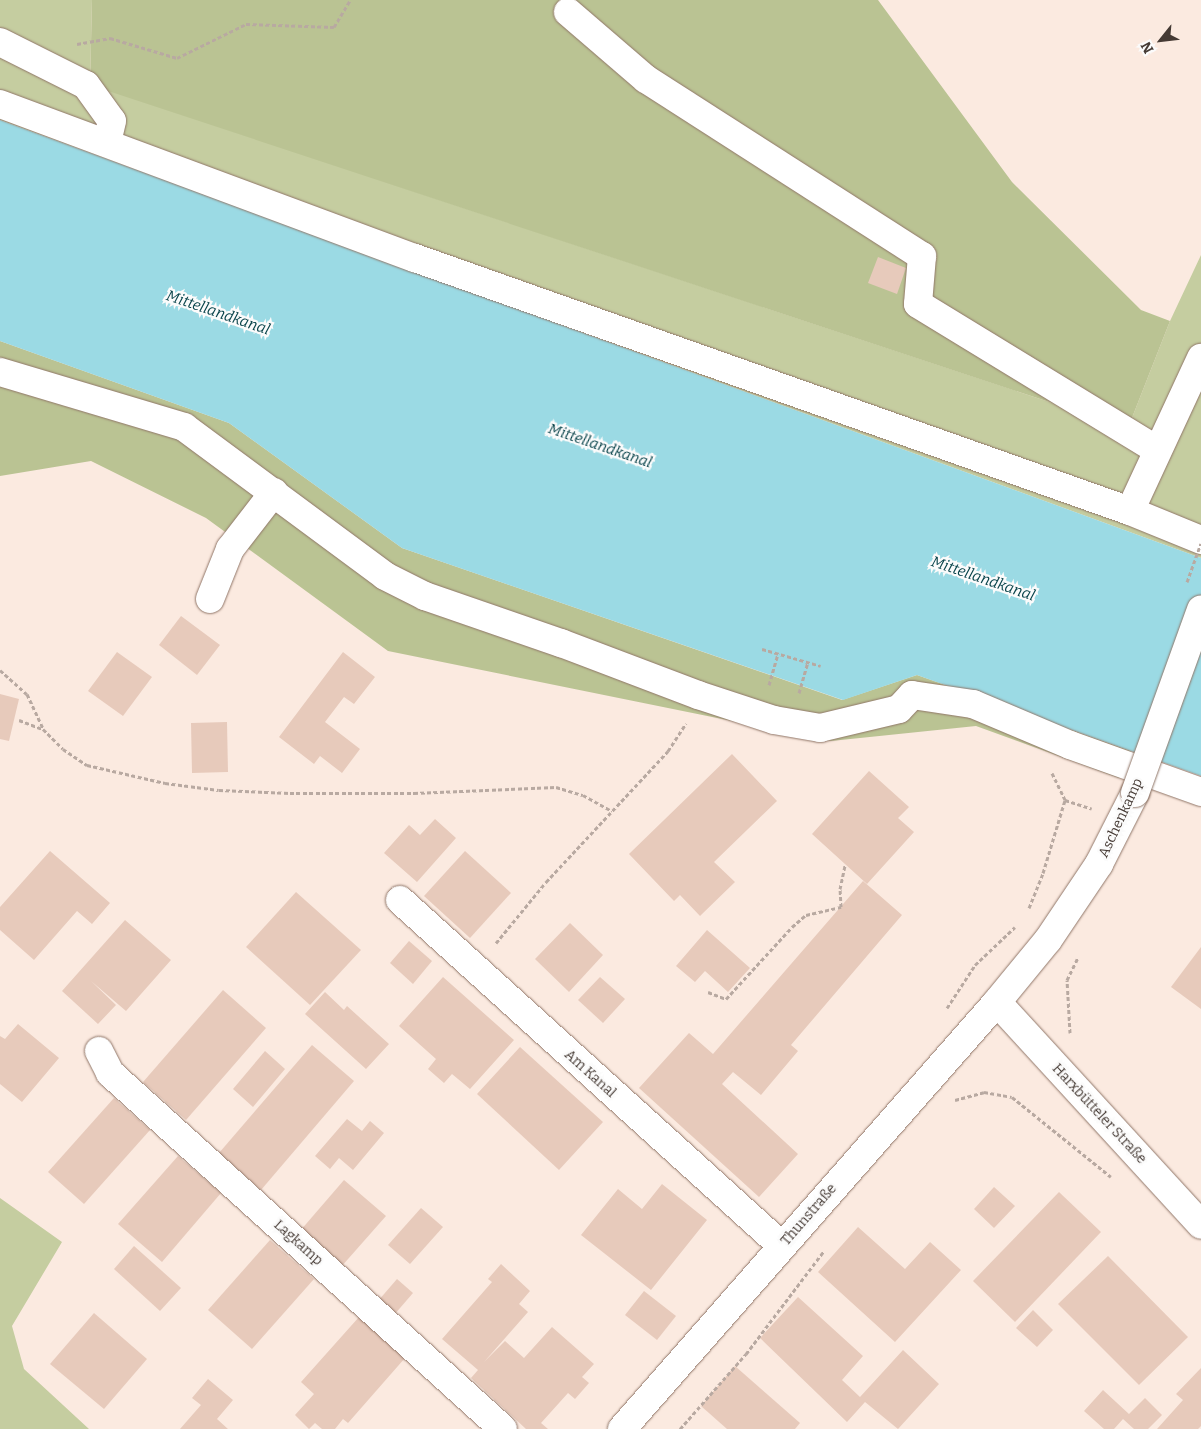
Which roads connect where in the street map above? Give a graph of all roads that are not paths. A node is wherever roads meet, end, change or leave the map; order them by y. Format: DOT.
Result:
graph roads {
  1 [pos="568,12"];
  2 [pos="0,42"];
  3 [pos="0,104"];
  4 [pos="107,142"];
  5 [pos="1201,358"];
  6 [pos="0,372"];
  7 [pos="39,386"];
  8 [pos="0,390"];
  9 [pos="1156,449"];
  10 [pos="274,492"];
  11 [pos="1130,511"];
  12 [pos="1201,540"];
  13 [pos="210,599"];
  14 [pos="1201,610"];
  15 [pos="1201,792"];
  16 [pos="400,900"];
  17 [pos="997,1002"];
  18 [pos="99,1051"];
  19 [pos="1201,1225"];
  20 [pos="782,1246"];
  21 [pos="503,1429"];
  22 [pos="622,1429"];
  1 -- 9 [label="street"];
  2 -- 4 [label="street"];
  3 -- 4 [label="street"];
  4 -- 11 [label="street"];
  5 -- 9 [label="street"];
  6 -- 7 [label="street"];
  7 -- 8 [label="street"];
  7 -- 10 [label="street"];
  9 -- 11 [label="street"];
  10 -- 13 [label="street"];
  10 -- 15 [label="street"];
  11 -- 12 [label="street"];
  14 -- 17 [label="street, Aschenkamp, bridge"];
  16 -- 20 [label="street, Am Kanal"];
  17 -- 19 [label="street, Harxbütteler Straße"];
  17 -- 20 [label="street, Thunstraße"];
  18 -- 21 [label="street, Lagkamp"];
  20 -- 22 [label="street, Thunstraße"];
}
